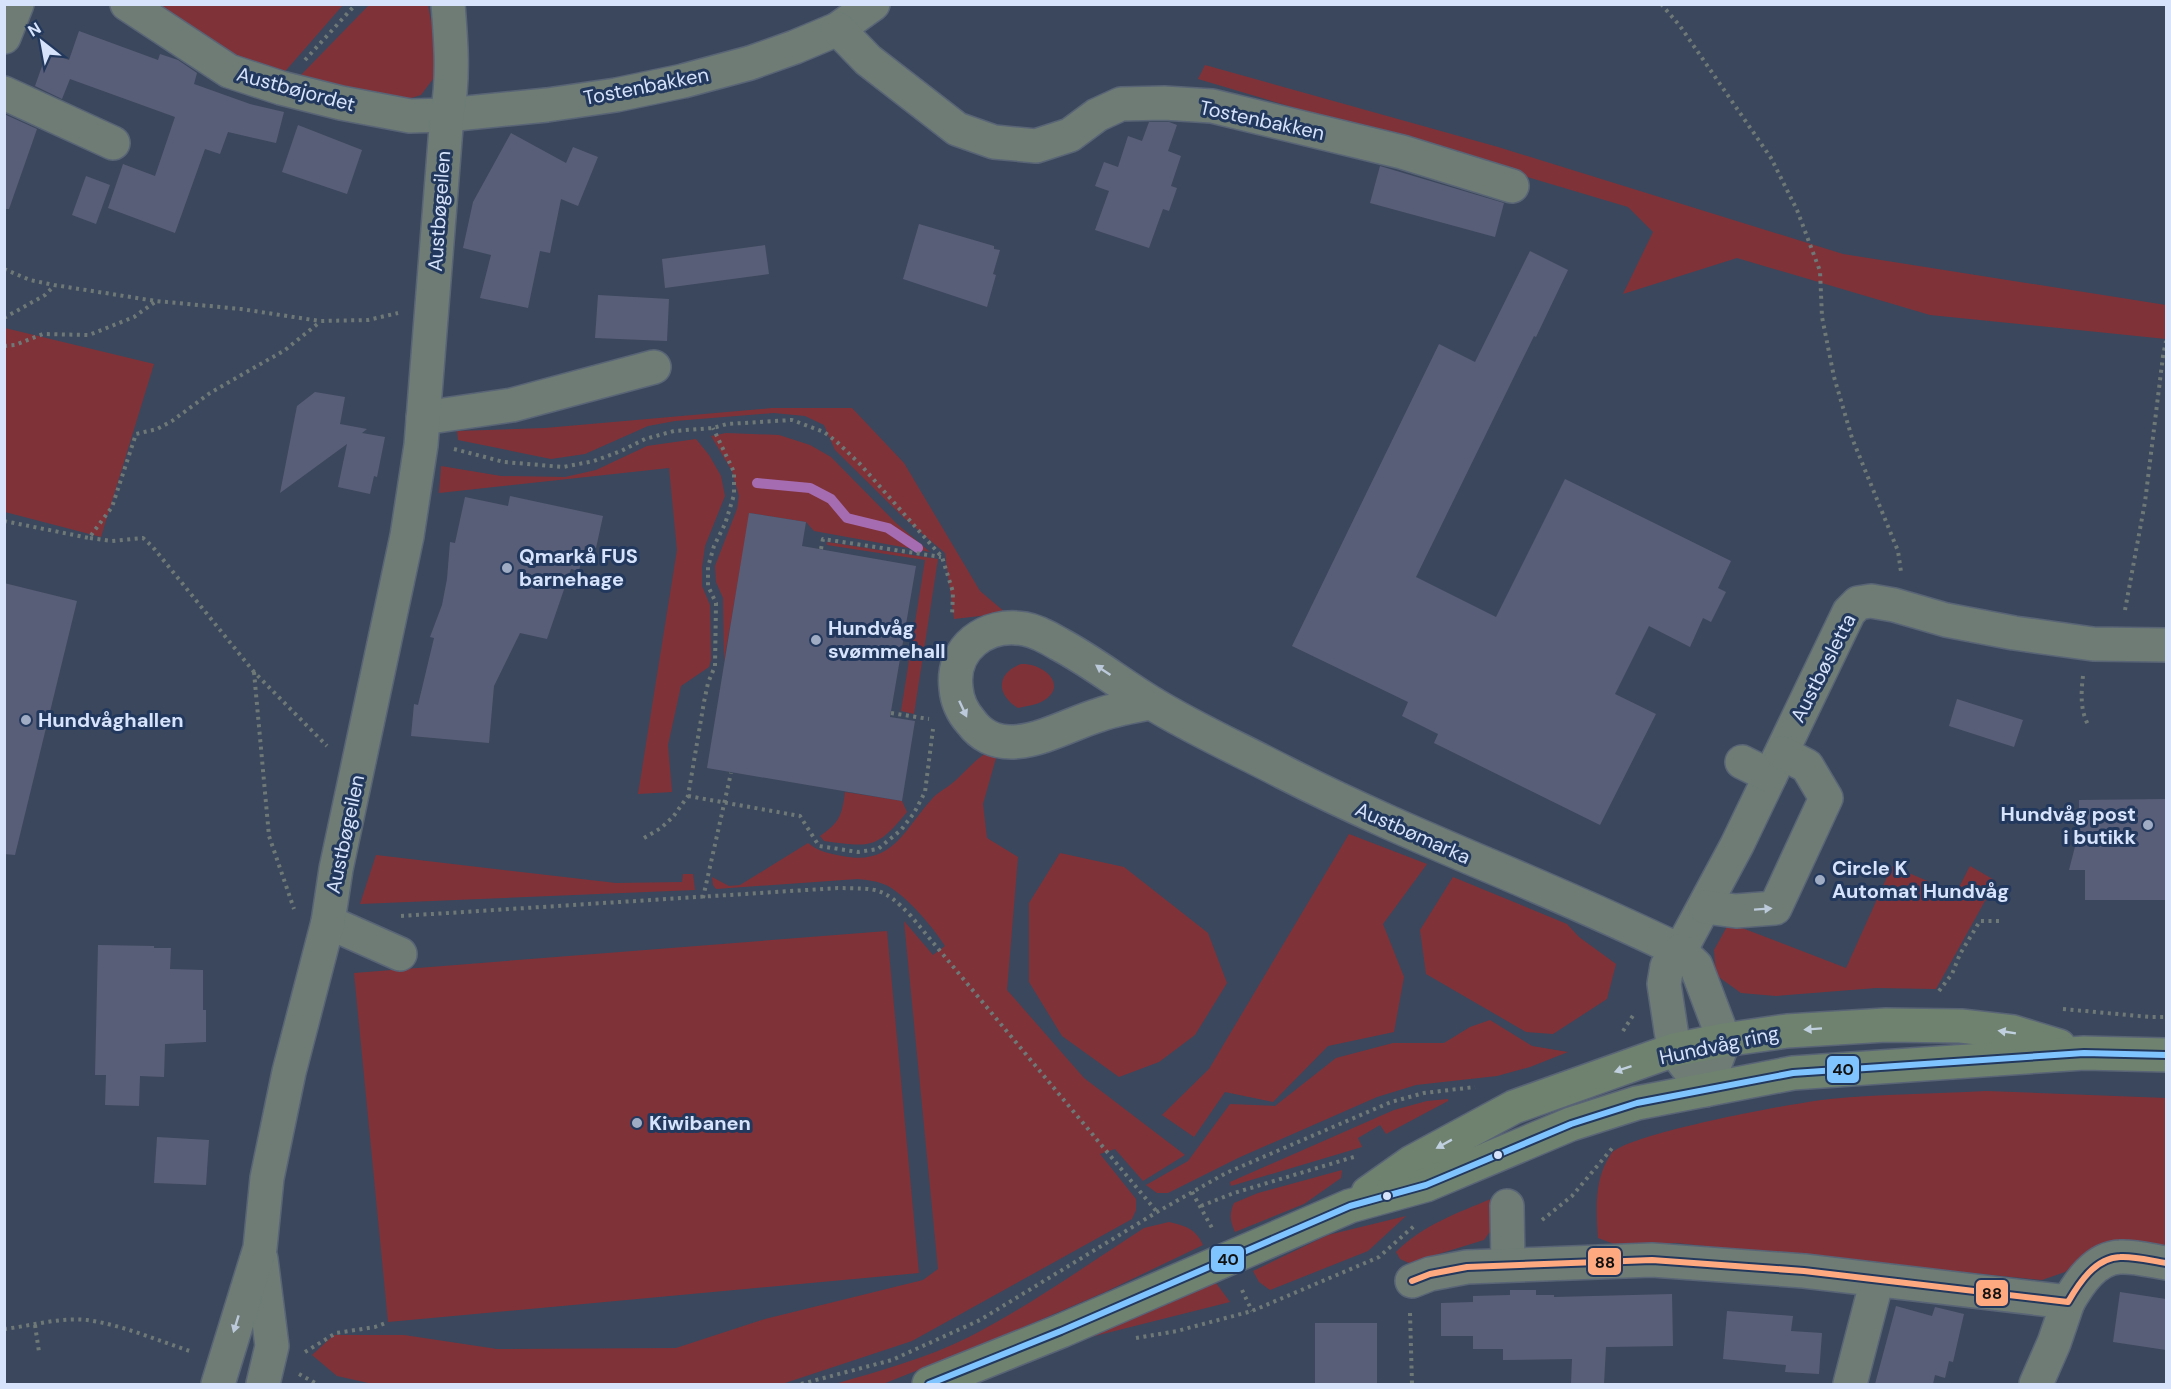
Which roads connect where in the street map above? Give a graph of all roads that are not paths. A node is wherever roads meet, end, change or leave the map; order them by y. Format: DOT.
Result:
graph roads {
  1 [pos="17,4"];
  2 [pos="127,4"];
  3 [pos="448,4"];
  4 [pos="873,4"];
  5 [pos="838,29"];
  6 [pos="4,37"];
  7 [pos="4,93"];
  8 [pos="447,115"];
  9 [pos="113,143"];
  10 [pos="1512,186"];
  11 [pos="654,367"];
  12 [pos="422,431"];
  13 [pos="2166,645"];
  14 [pos="1151,703"];
  15 [pos="1765,764"];
  16 [pos="1705,907"];
  17 [pos="313,919"];
  18 [pos="1680,951"];
  19 [pos="400,954"];
  20 [pos="1724,1040"];
  21 [pos="1674,1050"];
  22 [pos="2084,1053"];
  23 [pos="2166,1055"];
  24 [pos="1705,1090"];
  25 [pos="1350,1206"];
  26 [pos="1507,1206"];
  27 [pos="260,1248"];
  28 [pos="1508,1252"];
  29 [pos="2166,1263"];
  30 [pos="1877,1280"];
  31 [pos="1412,1281"];
  32 [pos="2068,1302"];
  33 [pos="218,1384"];
  34 [pos="263,1384"];
  35 [pos="929,1384"];
  36 [pos="1850,1384"];
  37 [pos="2037,1384"];
  1 -- 6 [label="street"];
  2 -- 8 [label="street, Austbøjordet"];
  3 -- 8 [label="street, Austbøgeilen"];
  4 -- 5 [label="street, Tostenbakken"];
  5 -- 8 [label="street, Tostenbakken"];
  5 -- 10 [label="street, Tostenbakken"];
  7 -- 9 [label="street"];
  8 -- 12 [label="street, Austbøgeilen"];
  11 -- 12 [label="street"];
  12 -- 17 [label="street, Austbøgeilen"];
  13 -- 15 [label="street, Austbøsletta"];
  14 -- 14 [label="street, Austbømarka, one-way"];
  14 -- 18 [label="street, Austbømarka"];
  15 -- 16 [label="street, Austbøsletta"];
  16 -- 15 [label="street, one-way"];
  16 -- 18 [label="street, Austbøsletta"];
  17 -- 19 [label="street"];
  17 -- 27 [label="street, Austbøgeilen"];
  18 -- 20 [label="street"];
  18 -- 21 [label="street, Austbøsletta"];
  20 -- 21 [label="main road, Hundvåg ring"];
  22 -- 20 [label="main road, Hundvåg ring, one-way"];
  20 -- 24 [label="street"];
  21 -- 24 [label="street, Austbøsletta"];
  21 -- 25 [label="main road, Hundvåg ring, one-way"];
  22 -- 23 [label="main road, Hundvåg ring"];
  22 -- 24 [label="main road, Hundvåg ring"];
  24 -- 25 [label="main road, Hundvåg ring"];
  25 -- 35 [label="main road, Hundvåg ring"];
  26 -- 28 [label="street"];
  27 -- 33 [label="street, Austbøgeilen, one-way"];
  27 -- 34 [label="street, Austbøgeilen"];
  28 -- 30 [label="street"];
  28 -- 31 [label="street"];
  29 -- 32 [label="street"];
  30 -- 32 [label="street"];
  30 -- 36 [label="street"];
  32 -- 37 [label="street"];
}
